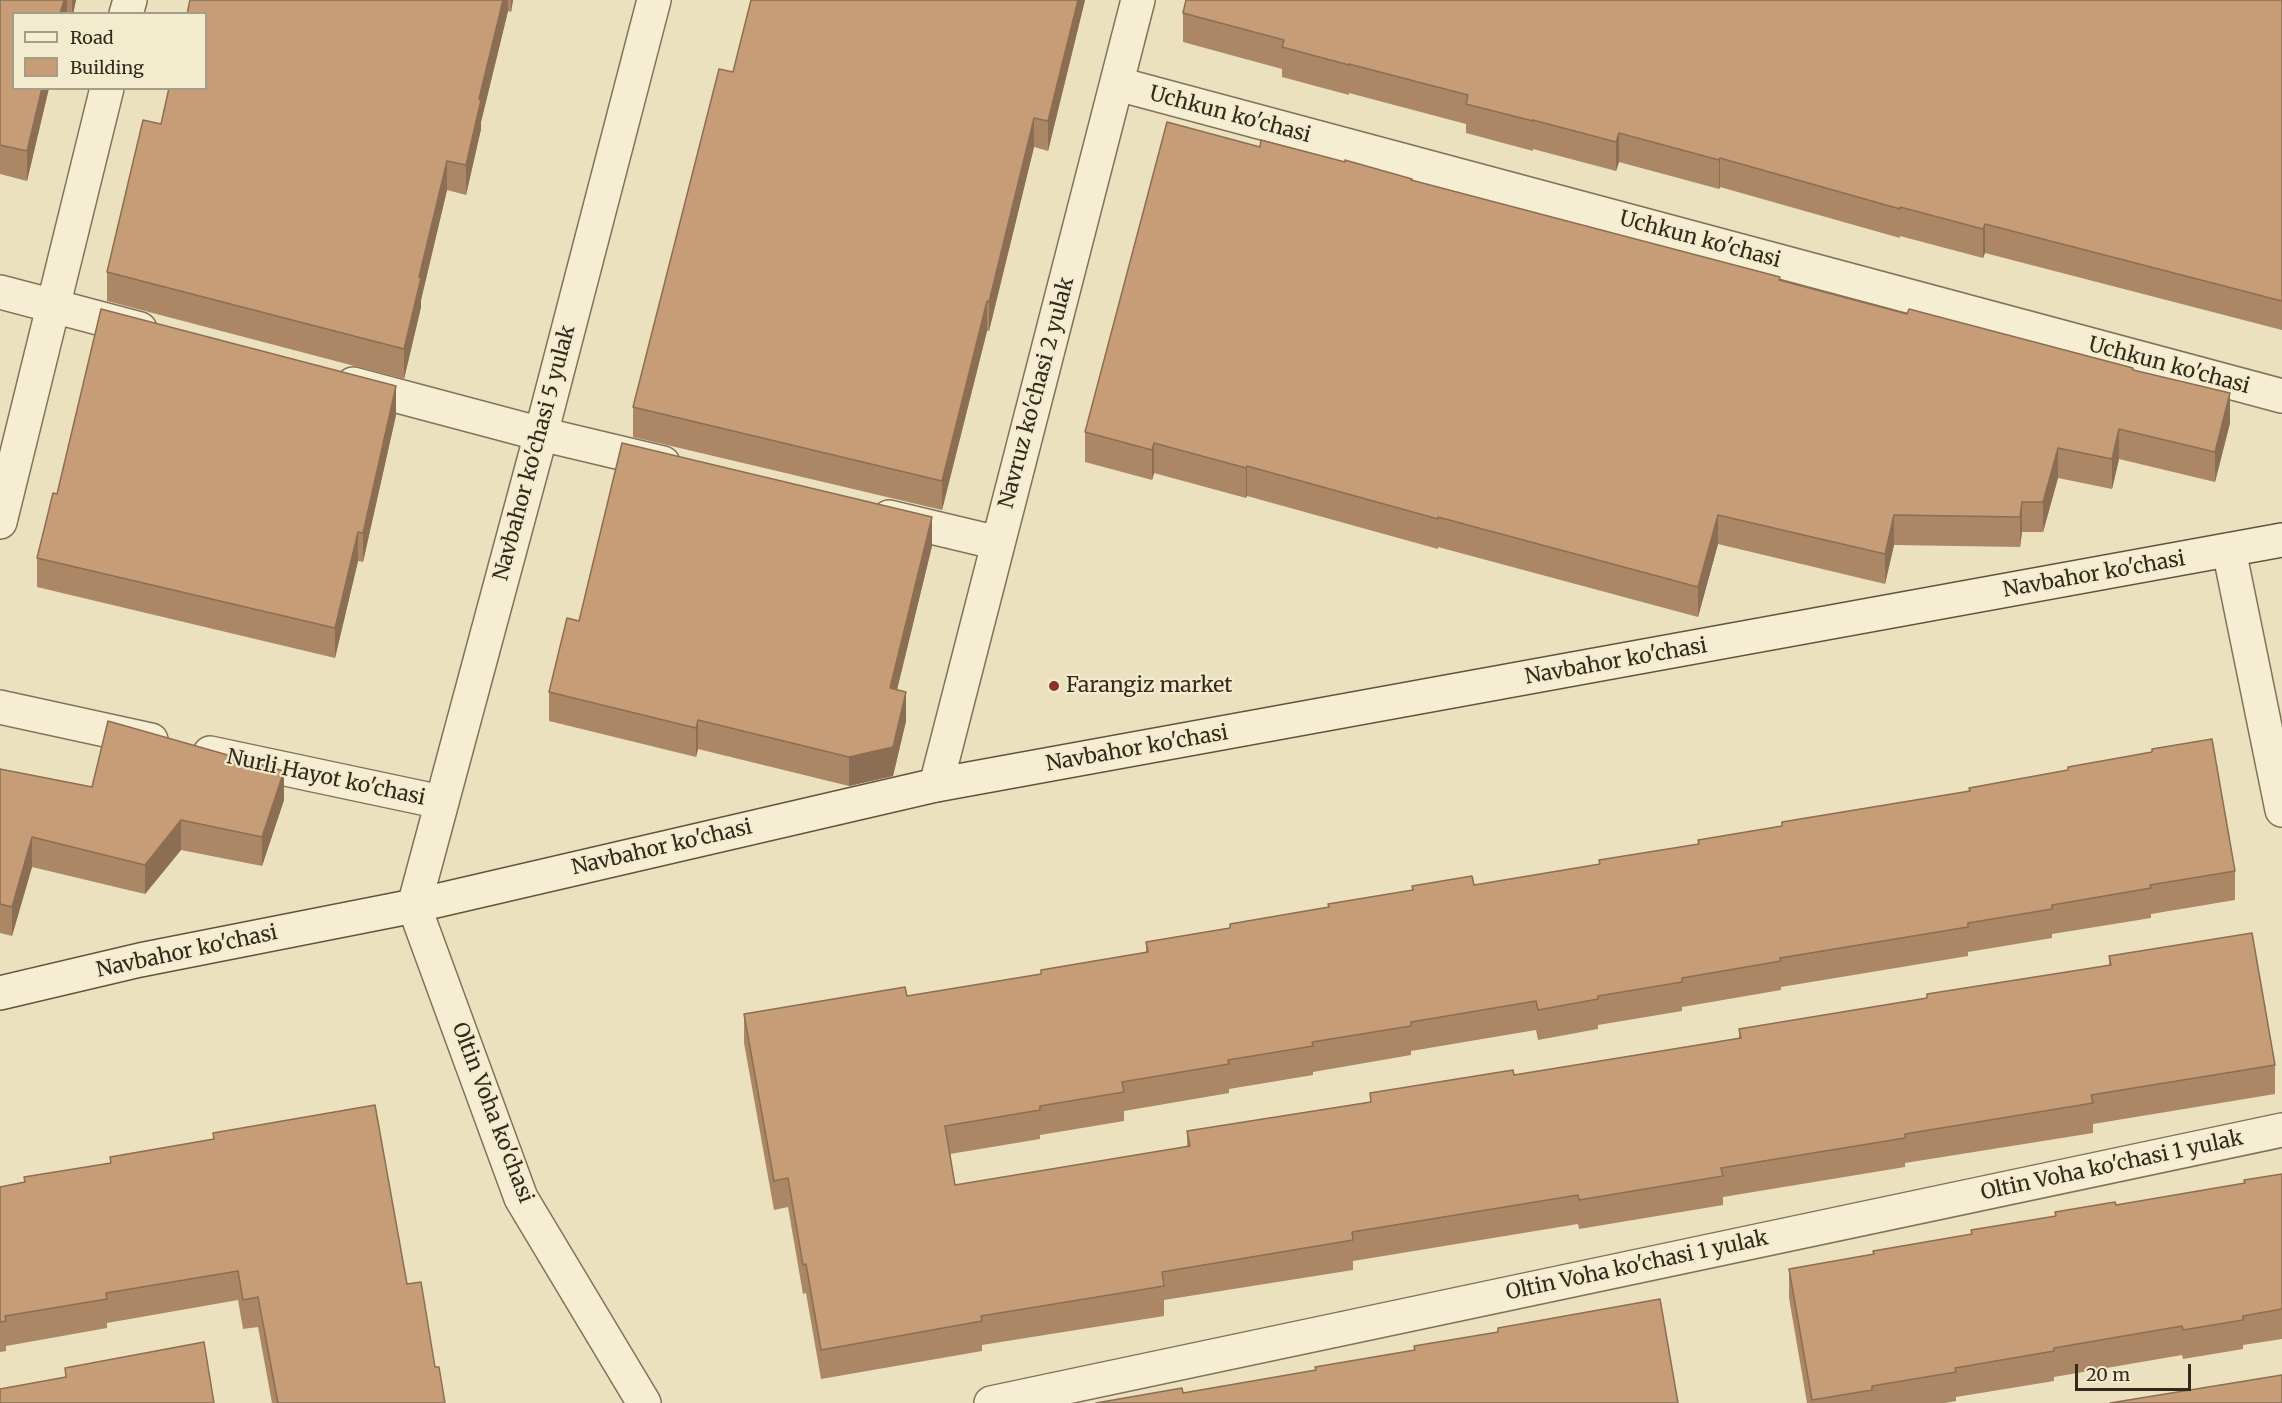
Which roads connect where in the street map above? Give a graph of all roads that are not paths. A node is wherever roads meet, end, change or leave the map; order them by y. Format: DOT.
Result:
graph roads {
  1 [pos="654,0"];
  2 [pos="1138,0"];
  3 [pos="1118,84"];
  4 [pos="106,90"];
  5 [pos="0,292"];
  6 [pos="52,306"];
  7 [pos="166,335"];
  8 [pos="325,377"];
  9 [pos="2282,396"];
  10 [pos="541,434"];
  11 [pos="690,469"];
  12 [pos="861,510"];
  13 [pos="0,522"];
  14 [pos="2282,540"];
  15 [pos="998,543"];
  16 [pos="2229,550"];
  17 [pos="0,707"];
  18 [pos="936,785"];
  19 [pos="441,802"];
  20 [pos="2282,810"];
  21 [pos="414,906"];
  22 [pos="0,993"];
  23 [pos="2282,1130"];
  24 [pos="644,1403"];
  25 [pos="991,1403"];
  1 -- 10 [label="street, Navbahor ko'chasi 5 yulak"];
  2 -- 3 [label="street, Navruz ko'chasi 2 yulak"];
  3 -- 9 [label="street, Uchkun ko'chasi"];
  3 -- 15 [label="street, Navruz ko'chasi 2 yulak"];
  4 -- 6 [label="street"];
  5 -- 6 [label="street"];
  6 -- 7 [label="street"];
  6 -- 13 [label="street"];
  8 -- 10 [label="street"];
  10 -- 11 [label="street"];
  10 -- 19 [label="street, Navbahor ko'chasi 5 yulak"];
  12 -- 15 [label="street"];
  14 -- 16 [label="street, Navbahor ko'chasi"];
  15 -- 18 [label="street, Navruz ko'chasi 2 yulak"];
  16 -- 18 [label="street, Navbahor ko'chasi"];
  16 -- 20 [label="street"];
  17 -- 19 [label="street, Nurli Hayot ko'chasi"];
  18 -- 21 [label="street, Navbahor ko'chasi"];
  19 -- 21 [label="street, Navbahor ko'chasi 5 yulak"];
  21 -- 22 [label="street, Navbahor ko'chasi"];
  21 -- 24 [label="street, Oltin Voha ko'chasi"];
  23 -- 25 [label="street, Oltin Voha ko'chasi 1 yulak"];
}
